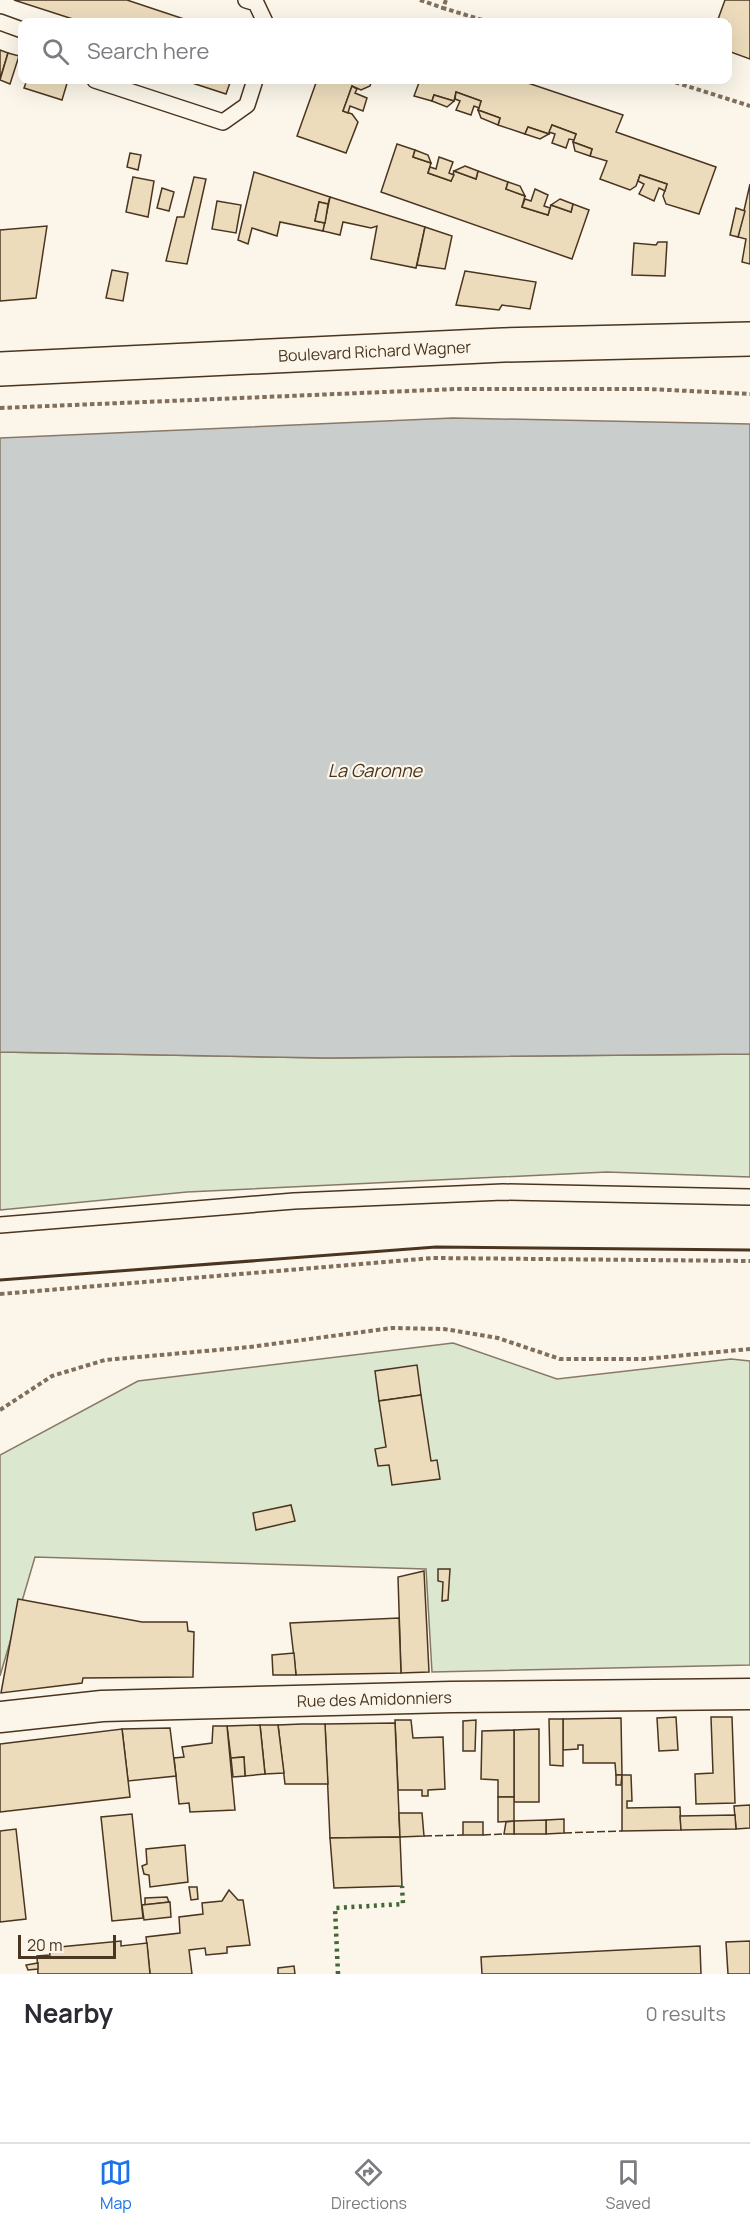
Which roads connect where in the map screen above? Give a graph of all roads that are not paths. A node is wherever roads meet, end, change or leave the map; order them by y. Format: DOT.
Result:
graph roads {
  1 [pos="246,0"];
  2 [pos="263,18"];
  3 [pos="0,22"];
  4 [pos="18,29"];
  5 [pos="107,84"];
  6 [pos="254,84"];
  7 [pos="750,339"];
  8 [pos="0,369"];
  9 [pos="750,1197"];
  10 [pos="0,1225"];
  11 [pos="750,1694"];
  12 [pos="0,1717"];
  1 -- 2 [label="lane"];
  3 -- 4 [label="lane"];
  5 -- 6 [label="lane"];
  7 -- 8 [label="street, Boulevard Richard Wagner"];
  9 -- 10 [label="lane"];
  11 -- 12 [label="street, Rue des Amidonniers"];
}
